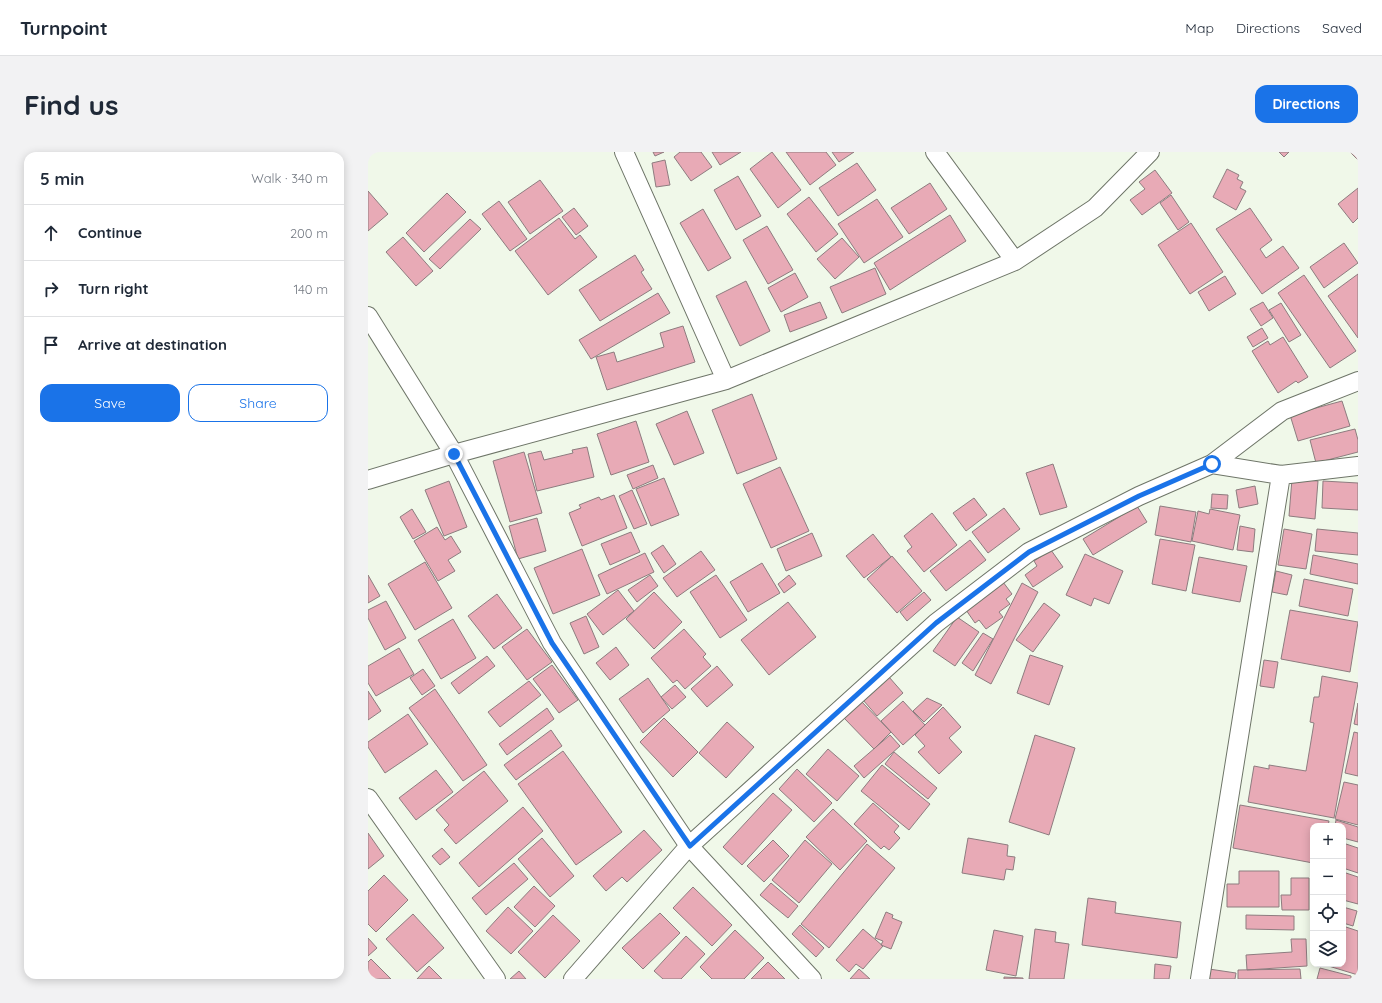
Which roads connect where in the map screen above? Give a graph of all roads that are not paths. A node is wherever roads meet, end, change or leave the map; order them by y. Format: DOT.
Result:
graph roads {
  1 [pos="624,152"];
  2 [pos="935,152"];
  3 [pos="1150,152"];
  4 [pos="1015,261"];
  5 [pos="368,316"];
  6 [pos="726,380"];
  7 [pos="1358,381"];
  8 [pos="454,454"];
  9 [pos="1212,464"];
  10 [pos="1358,466"];
  11 [pos="1281,475"];
  12 [pos="368,480"];
  13 [pos="368,798"];
  14 [pos="690,846"];
  15 [pos="496,979"];
  16 [pos="573,979"];
  17 [pos="812,979"];
  18 [pos="1200,979"];
  1 -- 6 [label="street"];
  2 -- 4 [label="street"];
  3 -- 4 [label="street"];
  4 -- 6 [label="street"];
  5 -- 8 [label="street"];
  6 -- 8 [label="street"];
  7 -- 9 [label="street"];
  8 -- 12 [label="street"];
  8 -- 14 [label="street"];
  9 -- 11 [label="street"];
  9 -- 14 [label="street"];
  10 -- 11 [label="street"];
  11 -- 18 [label="street"];
  13 -- 15 [label="street"];
  14 -- 16 [label="street"];
  14 -- 17 [label="street"];
}
